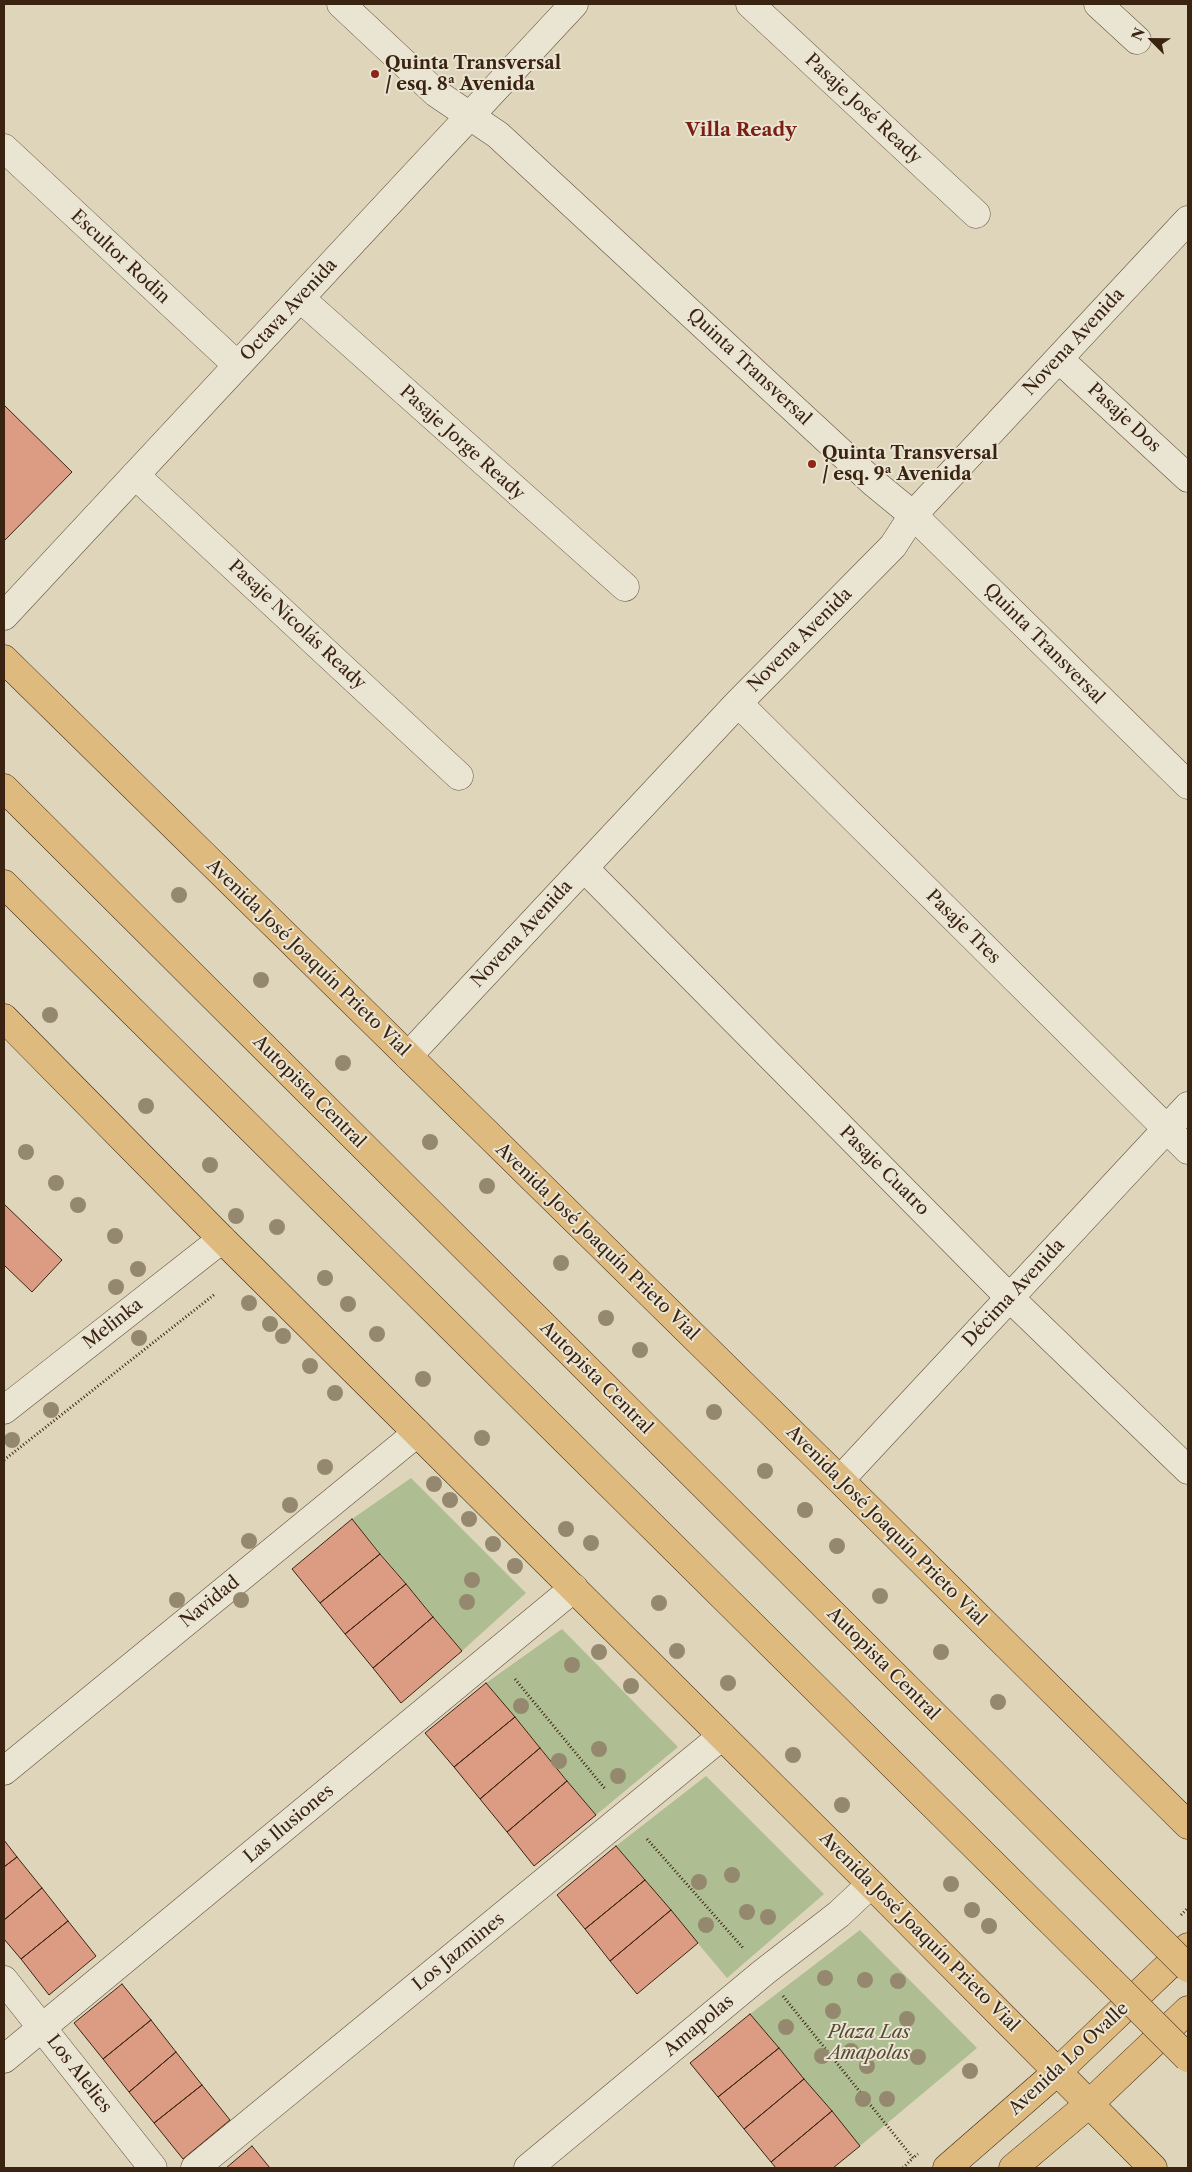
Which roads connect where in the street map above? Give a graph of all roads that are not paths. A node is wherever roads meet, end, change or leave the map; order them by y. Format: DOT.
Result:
graph roads {
  1 [pos="341,4"];
  2 [pos="574,4"];
  3 [pos="750,4"];
  4 [pos="1098,4"];
  5 [pos="1137,40"];
  6 [pos="470,116"];
  7 [pos="4,148"];
  8 [pos="976,214"];
  9 [pos="1188,220"];
  10 [pos="300,298"];
  11 [pos="1059,359"];
  12 [pos="237,365"];
  13 [pos="135,475"];
  14 [pos="1188,478"];
  15 [pos="913,515"];
  16 [pos="625,587"];
  17 [pos="4,616"];
  18 [pos="4,660"];
  19 [pos="738,703"];
  20 [pos="460,776"];
  21 [pos="1188,785"];
  22 [pos="4,788"];
  23 [pos="584,868"];
  24 [pos="4,884"];
  25 [pos="4,1018"];
  26 [pos="408,1056"];
  27 [pos="1188,1106"];
  28 [pos="1167,1130"];
  29 [pos="1188,1150"];
  30 [pos="222,1239"];
  31 [pos="1010,1298"];
  32 [pos="8,1398"];
  33 [pos="417,1433"];
  34 [pos="1188,1470"];
  35 [pos="840,1480"];
  36 [pos="574,1588"];
  37 [pos="722,1736"];
  38 [pos="4,1772"];
  39 [pos="1188,1825"];
  40 [pos="871,1884"];
  41 [pos="1188,1947"];
  42 [pos="1188,1968"];
  43 [pos="4,1980"];
  44 [pos="1188,2010"];
  45 [pos="42,2028"];
  46 [pos="1188,2058"];
  47 [pos="4,2059"];
  48 [pos="1057,2072"];
  49 [pos="1089,2104"];
  50 [pos="153,2168"];
  51 [pos="195,2168"];
  52 [pos="528,2168"];
  53 [pos="947,2168"];
  54 [pos="1013,2168"];
  55 [pos="1154,2168"];
  1 -- 6 [label="street, Quinta Transversal"];
  2 -- 6 [label="street, Octava Avenida"];
  3 -- 8 [label="street, Pasaje José Ready"];
  4 -- 5 [label="street"];
  6 -- 10 [label="street, Octava Avenida"];
  6 -- 15 [label="street, Quinta Transversal"];
  7 -- 12 [label="street, Escultor Rodin"];
  9 -- 11 [label="street, Novena Avenida"];
  10 -- 12 [label="street, Octava Avenida"];
  10 -- 16 [label="street, Pasaje Jorge Ready"];
  11 -- 14 [label="street, Pasaje Dos"];
  11 -- 15 [label="street, Novena Avenida"];
  12 -- 13 [label="street, Octava Avenida"];
  13 -- 17 [label="street, Octava Avenida"];
  13 -- 20 [label="street, Pasaje Nicolás Ready"];
  15 -- 19 [label="street, Novena Avenida"];
  15 -- 21 [label="street, Quinta Transversal"];
  18 -- 26 [label="main road, Avenida José Joaquín Prieto Vial"];
  19 -- 23 [label="street, Novena Avenida"];
  19 -- 28 [label="street, Pasaje Tres"];
  22 -- 42 [label="main road, Autopista Central, bridge"];
  23 -- 26 [label="street, Novena Avenida"];
  23 -- 31 [label="street, Pasaje Cuatro"];
  24 -- 46 [label="main road, bridge"];
  25 -- 30 [label="main road, Avenida José Joaquín Prieto Vial"];
  26 -- 35 [label="main road, Avenida José Joaquín Prieto Vial"];
  27 -- 28 [label="street, Décima Avenida"];
  28 -- 29 [label="street, Pasaje Tres"];
  28 -- 31 [label="street, Décima Avenida"];
  30 -- 32 [label="street, Melinka"];
  30 -- 33 [label="main road, Avenida José Joaquín Prieto Vial"];
  31 -- 34 [label="street, Pasaje Cuatro"];
  31 -- 35 [label="street, Décima Avenida"];
  33 -- 36 [label="main road, Avenida José Joaquín Prieto Vial"];
  33 -- 38 [label="street, Navidad"];
  35 -- 39 [label="main road, Avenida José Joaquín Prieto Vial"];
  36 -- 37 [label="main road, Avenida José Joaquín Prieto Vial"];
  36 -- 45 [label="street, Las Ilusiones"];
  37 -- 40 [label="main road, Avenida José Joaquín Prieto Vial"];
  37 -- 51 [label="street, Los Jazmines"];
  40 -- 48 [label="main road, Avenida José Joaquín Prieto Vial"];
  40 -- 52 [label="street, Amapolas"];
  41 -- 48 [label="main road, Avenida Lo Ovalle"];
  43 -- 45 [label="street, Los Alelies"];
  44 -- 49 [label="main road"];
  45 -- 47 [label="street, Las Ilusiones"];
  45 -- 50 [label="street, Los Alelies"];
  48 -- 49 [label="main road, Avenida José Joaquín Prieto Vial"];
  48 -- 53 [label="main road, Avenida Lo Ovalle"];
  49 -- 54 [label="main road"];
  49 -- 55 [label="main road, Avenida José Joaquín Prieto Vial"];
}
